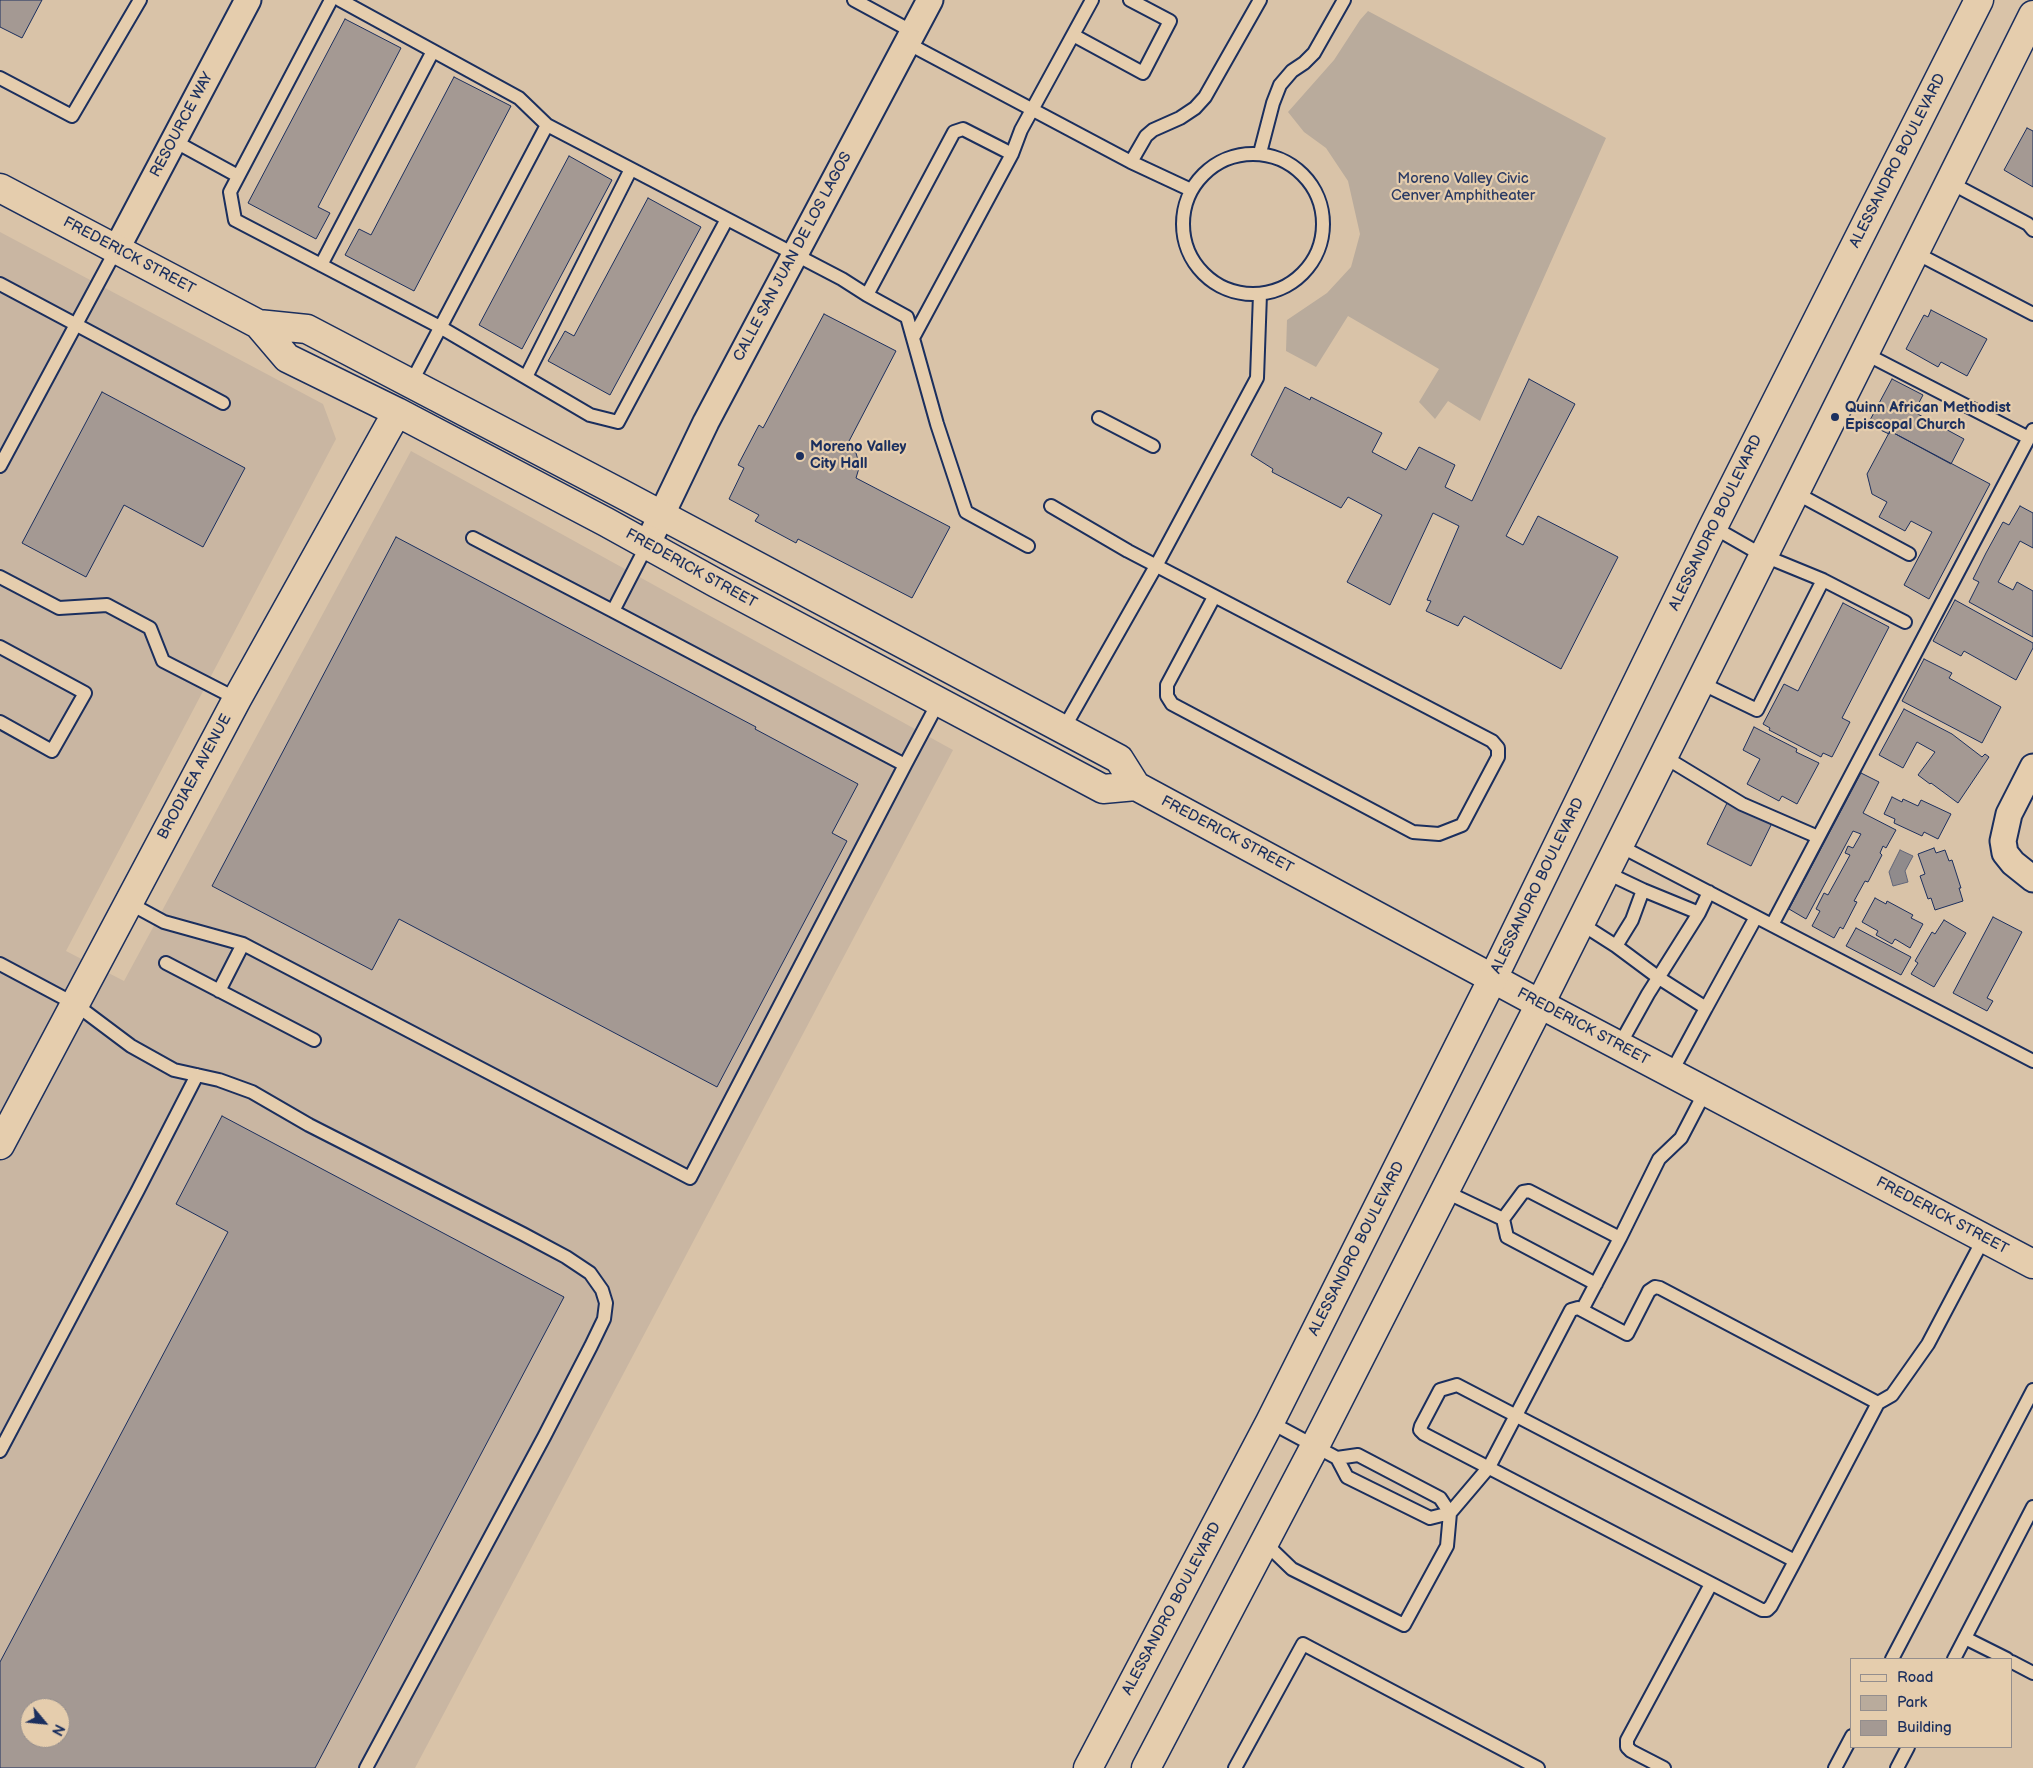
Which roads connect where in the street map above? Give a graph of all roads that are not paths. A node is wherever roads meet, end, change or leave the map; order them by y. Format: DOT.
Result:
graph roads {
  1 [pos="140,0"];
  2 [pos="248,0"];
  3 [pos="331,0"];
  4 [pos="340,0"];
  5 [pos="854,0"];
  6 [pos="930,0"];
  7 [pos="1092,0"];
  8 [pos="1130,0"];
  9 [pos="1260,0"];
  10 [pos="1344,0"];
  11 [pos="1978,0"];
  12 [pos="2033,15"];
  13 [pos="1073,35"];
  14 [pos="910,37"];
  15 [pos="433,51"];
  16 [pos="0,78"];
  17 [pos="1033,108"];
  18 [pos="547,125"];
  19 [pos="174,141"];
  20 [pos="1260,153"];
  21 [pos="1012,154"];
  22 [pos="1131,162"];
  23 [pos="631,169"];
  24 [pos="238,176"];
  25 [pos="1949,182"];
  26 [pos="0,188"];
  27 [pos="1191,190"];
  28 [pos="727,219"];
  29 [pos="2033,230"];
  30 [pos="116,250"];
  31 [pos="1914,252"];
  32 [pos="795,255"];
  33 [pos="321,265"];
  34 [pos="0,284"];
  35 [pos="1260,294"];
  36 [pos="867,295"];
  37 [pos="2033,314"];
  38 [pos="258,324"];
  39 [pos="76,325"];
  40 [pos="440,327"];
  41 [pos="913,338"];
  42 [pos="1864,354"];
  43 [pos="526,378"];
  44 [pos="411,383"];
  45 [pos="224,403"];
  46 [pos="397,412"];
  47 [pos="1099,418"];
  48 [pos="2031,434"];
  49 [pos="1153,446"];
  50 [pos="0,466"];
  51 [pos="1794,492"];
  52 [pos="1051,506"];
  53 [pos="662,516"];
  54 [pos="1713,527"];
  55 [pos="473,538"];
  56 [pos="647,545"];
  57 [pos="1028,546"];
  58 [pos="1910,554"];
  59 [pos="1762,555"];
  60 [pos="1156,566"];
  61 [pos="0,577"];
  62 [pos="1823,580"];
  63 [pos="1214,597"];
  64 [pos="614,611"];
  65 [pos="1905,622"];
  66 [pos="0,648"];
  67 [pos="854,657"];
  68 [pos="1700,682"];
  69 [pos="237,699"];
  70 [pos="939,701"];
  71 [pos="0,722"];
  72 [pos="1064,728"];
  73 [pos="1663,756"];
  74 [pos="905,765"];
  75 [pos="2033,767"];
  76 [pos="1136,786"];
  77 [pos="1818,837"];
  78 [pos="1618,845"];
  79 [pos="1605,872"];
  80 [pos="2033,879"];
  81 [pos="1643,890"];
  82 [pos="1709,892"];
  83 [pos="128,903"];
  84 [pos="1699,913"];
  85 [pos="1756,917"];
  86 [pos="1580,923"];
  87 [pos="1772,925"];
  88 [pos="243,944"];
  89 [pos="1616,946"];
  90 [pos="166,963"];
  91 [pos="0,964"];
  92 [pos="1493,978"];
  93 [pos="1659,978"];
  94 [pos="219,991"];
  95 [pos="75,1004"];
  96 [pos="1540,1004"];
  97 [pos="1706,1008"];
  98 [pos="314,1040"];
  99 [pos="1619,1046"];
  100 [pos="2033,1061"];
  101 [pos="1671,1073"];
  102 [pos="196,1075"];
  103 [pos="1706,1090"];
  104 [pos="0,1145"];
  105 [pos="1444,1191"];
  106 [pos="1503,1219"];
  107 [pos="1620,1238"];
  108 [pos="1984,1238"];
  109 [pos="2033,1264"];
  110 [pos="1596,1284"];
  111 [pos="1582,1310"];
  112 [pos="2033,1390"];
  113 [pos="1878,1403"];
  114 [pos="1516,1416"];
  115 [pos="1270,1422"];
  116 [pos="0,1451"];
  117 [pos="1326,1452"];
  118 [pos="1489,1468"];
  119 [pos="2033,1507"];
  120 [pos="1450,1513"];
  121 [pos="1264,1542"];
  122 [pos="1795,1561"];
  123 [pos="1711,1584"];
  124 [pos="1965,1638"];
  125 [pos="1893,1658"];
  126 [pos="1955,1658"];
  127 [pos="2005,1658"];
  128 [pos="2013,1663"];
  129 [pos="2033,1673"];
  130 [pos="1850,1740"];
  131 [pos="1907,1748"];
  132 [pos="366,1768"];
  133 [pos="1088,1768"];
  134 [pos="1146,1768"];
  135 [pos="1235,1768"];
  136 [pos="1538,1768"];
  137 [pos="1664,1768"];
  138 [pos="1835,1768"];
  139 [pos="1897,1768"];
  1 -- 16 [label="lane"];
  2 -- 19 [label="street, RESOURCE WAY"];
  3 -- 24 [label="lane"];
  4 -- 15 [label="lane"];
  5 -- 14 [label="lane"];
  6 -- 14 [label="street, CALLE SAN JUAN DE LOS LAGOS"];
  7 -- 13 [label="lane"];
  8 -- 13 [label="lane"];
  9 -- 22 [label="lane"];
  10 -- 20 [label="lane"];
  11 -- 54 [label="main road, ALESSANDRO BOULEVARD"];
  12 -- 25 [label="main road"];
  13 -- 17 [label="lane"];
  14 -- 17 [label="lane"];
  14 -- 32 [label="street, CALLE SAN JUAN DE LOS LAGOS"];
  15 -- 18 [label="lane"];
  15 -- 33 [label="lane"];
  17 -- 21 [label="lane"];
  17 -- 22 [label="lane"];
  18 -- 23 [label="lane"];
  18 -- 40 [label="lane"];
  19 -- 24 [label="lane"];
  19 -- 30 [label="street, RESOURCE WAY"];
  20 -- 27 [label="lane"];
  20 -- 35 [label="lane"];
  21 -- 36 [label="lane"];
  21 -- 41 [label="lane"];
  22 -- 27 [label="lane"];
  23 -- 28 [label="lane"];
  23 -- 43 [label="lane"];
  24 -- 33 [label="lane"];
  25 -- 29 [label="lane"];
  25 -- 31 [label="main road"];
  26 -- 30 [label="main road, FREDERICK STREET"];
  27 -- 35 [label="lane"];
  28 -- 32 [label="lane"];
  28 -- 43 [label="lane"];
  30 -- 38 [label="main road, FREDERICK STREET"];
  30 -- 39 [label="lane"];
  31 -- 37 [label="lane"];
  31 -- 42 [label="main road"];
  32 -- 36 [label="lane"];
  32 -- 53 [label="street, CALLE SAN JUAN DE LOS LAGOS"];
  33 -- 40 [label="lane"];
  34 -- 39 [label="lane"];
  35 -- 60 [label="lane"];
  36 -- 41 [label="lane"];
  38 -- 44 [label="main road, FREDERICK STREET"];
  38 -- 46 [label="main road, FREDERICK STREET"];
  39 -- 45 [label="lane"];
  39 -- 50 [label="lane"];
  40 -- 43 [label="lane"];
  40 -- 44 [label="lane"];
  41 -- 57 [label="lane"];
  42 -- 48 [label="lane"];
  42 -- 51 [label="main road"];
  44 -- 53 [label="main road, FREDERICK STREET"];
  46 -- 56 [label="main road, FREDERICK STREET"];
  46 -- 69 [label="main road, BRODIAEA AVENUE"];
  47 -- 49 [label="lane"];
  48 -- 77 [label="lane"];
  51 -- 58 [label="lane"];
  51 -- 59 [label="main road"];
  52 -- 60 [label="lane"];
  53 -- 56 [label="street, CALLE SAN JUAN DE LOS LAGOS"];
  53 -- 72 [label="main road, FREDERICK STREET"];
  54 -- 59 [label="lane"];
  54 -- 92 [label="main road, ALESSANDRO BOULEVARD"];
  55 -- 64 [label="lane"];
  56 -- 64 [label="lane"];
  56 -- 67 [label="main road, FREDERICK STREET"];
  59 -- 62 [label="lane"];
  59 -- 68 [label="main road"];
  60 -- 63 [label="lane"];
  60 -- 72 [label="lane"];
  61 -- 69 [label="lane"];
  62 -- 65 [label="lane"];
  62 -- 68 [label="lane"];
  63 -- 63 [label="lane"];
  64 -- 74 [label="lane"];
  66 -- 71 [label="lane"];
  67 -- 70 [label="main road, FREDERICK STREET"];
  67 -- 72 [label="main road"];
  68 -- 73 [label="main road"];
  69 -- 83 [label="main road, BRODIAEA AVENUE"];
  70 -- 74 [label="lane"];
  70 -- 76 [label="main road, FREDERICK STREET"];
  72 -- 76 [label="main road, FREDERICK STREET"];
  73 -- 77 [label="lane"];
  73 -- 78 [label="main road"];
  74 -- 88 [label="lane"];
  75 -- 80 [label="street"];
  76 -- 92 [label="main road, FREDERICK STREET"];
  77 -- 87 [label="lane"];
  78 -- 79 [label="main road"];
  78 -- 82 [label="lane"];
  79 -- 81 [label="lane"];
  79 -- 86 [label="main road"];
  81 -- 84 [label="lane"];
  81 -- 89 [label="lane"];
  82 -- 84 [label="lane"];
  82 -- 85 [label="lane"];
  83 -- 88 [label="lane"];
  83 -- 95 [label="main road, BRODIAEA AVENUE"];
  84 -- 93 [label="lane"];
  85 -- 87 [label="lane"];
  85 -- 97 [label="lane"];
  86 -- 89 [label="lane"];
  86 -- 96 [label="main road"];
  87 -- 100 [label="lane"];
  88 -- 94 [label="lane"];
  89 -- 93 [label="lane"];
  90 -- 94 [label="lane"];
  91 -- 95 [label="lane"];
  92 -- 96 [label="main road, FREDERICK STREET"];
  92 -- 115 [label="main road, ALESSANDRO BOULEVARD"];
  93 -- 97 [label="lane"];
  93 -- 99 [label="lane"];
  94 -- 98 [label="lane"];
  95 -- 102 [label="lane"];
  95 -- 104 [label="main road, BRODIAEA AVENUE"];
  96 -- 99 [label="main road, FREDERICK STREET"];
  96 -- 105 [label="main road"];
  97 -- 101 [label="lane"];
  99 -- 101 [label="main road, FREDERICK STREET"];
  101 -- 103 [label="main road, FREDERICK STREET"];
  102 -- 116 [label="lane"];
  102 -- 132 [label="lane"];
  103 -- 107 [label="lane"];
  103 -- 108 [label="main road, FREDERICK STREET"];
  105 -- 106 [label="lane"];
  105 -- 117 [label="main road"];
  106 -- 107 [label="lane"];
  106 -- 110 [label="lane"];
  107 -- 110 [label="lane"];
  108 -- 109 [label="main road, FREDERICK STREET"];
  108 -- 113 [label="lane"];
  110 -- 111 [label="lane"];
  111 -- 113 [label="lane"];
  111 -- 114 [label="lane"];
  112 -- 125 [label="lane"];
  113 -- 122 [label="lane"];
  114 -- 118 [label="lane"];
  114 -- 118 [label="lane"];
  114 -- 122 [label="lane"];
  115 -- 117 [label="lane"];
  115 -- 133 [label="main road, ALESSANDRO BOULEVARD"];
  117 -- 120 [label="lane"];
  117 -- 120 [label="lane"];
  117 -- 121 [label="main road"];
  118 -- 120 [label="lane"];
  118 -- 123 [label="lane"];
  119 -- 124 [label="lane"];
  120 -- 121 [label="lane"];
  121 -- 134 [label="main road"];
  122 -- 123 [label="lane"];
  123 -- 137 [label="lane"];
  124 -- 126 [label="lane"];
  124 -- 127 [label="lane"];
  128 -- 129 [label="lane"];
  130 -- 138 [label="lane"];
  131 -- 139 [label="lane"];
  135 -- 136 [label="lane"];
}
